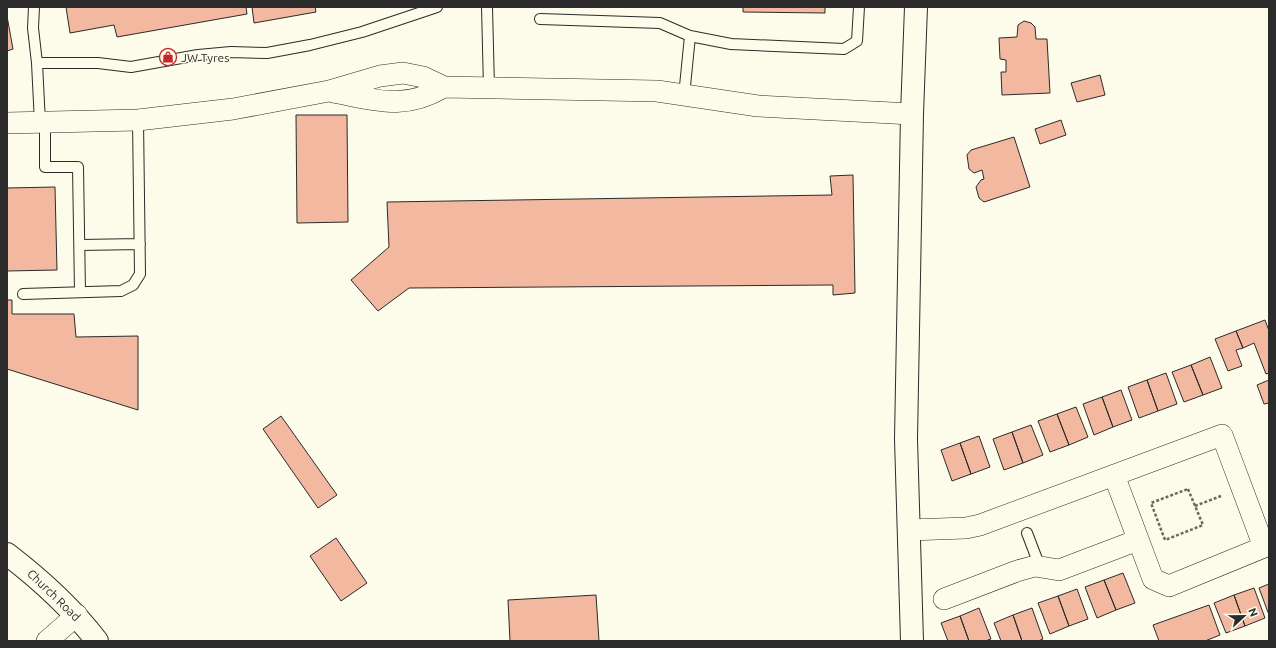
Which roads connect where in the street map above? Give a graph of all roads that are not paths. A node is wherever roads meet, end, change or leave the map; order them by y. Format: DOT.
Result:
graph roads {
  1 [pos="34,7"];
  2 [pos="436,7"];
  3 [pos="487,7"];
  4 [pos="859,7"];
  5 [pos="916,7"];
  6 [pos="540,19"];
  7 [pos="690,36"];
  8 [pos="37,63"];
  9 [pos="444,87"];
  10 [pos="489,88"];
  11 [pos="329,91"];
  12 [pos="684,96"];
  13 [pos="912,114"];
  14 [pos="138,120"];
  15 [pos="7,123"];
  16 [pos="42,123"];
  17 [pos="140,244"];
  18 [pos="80,245"];
  19 [pos="80,292"];
  20 [pos="23,294"];
  21 [pos="1114,475"];
  22 [pos="909,530"];
  23 [pos="1027,533"];
  24 [pos="1138,540"];
  25 [pos="1267,546"];
  26 [pos="7,554"];
  27 [pos="1040,567"];
  28 [pos="944,599"];
  29 [pos="77,615"];
  30 [pos="47,641"];
  31 [pos="97,641"];
  32 [pos="912,641"];
  1 -- 8 [label="lane"];
  2 -- 8 [label="lane"];
  3 -- 10 [label="lane"];
  4 -- 7 [label="lane"];
  5 -- 13 [label="main road"];
  6 -- 7 [label="lane"];
  7 -- 12 [label="lane"];
  8 -- 16 [label="lane"];
  9 -- 10 [label="street"];
  9 -- 11 [label="street"];
  9 -- 11 [label="street"];
  10 -- 12 [label="street"];
  11 -- 14 [label="street"];
  12 -- 13 [label="street"];
  13 -- 22 [label="main road"];
  14 -- 16 [label="street"];
  14 -- 17 [label="lane"];
  15 -- 16 [label="street"];
  16 -- 18 [label="lane"];
  17 -- 18 [label="lane"];
  17 -- 19 [label="lane"];
  18 -- 19 [label="lane"];
  19 -- 20 [label="lane"];
  21 -- 22 [label="street"];
  21 -- 24 [label="street"];
  21 -- 25 [label="street"];
  22 -- 32 [label="main road"];
  23 -- 27 [label="lane"];
  24 -- 25 [label="street"];
  24 -- 27 [label="street"];
  26 -- 29 [label="main road, Church Road"];
  27 -- 28 [label="street"];
  29 -- 30 [label="street"];
  29 -- 31 [label="main road, Church Road"];
}
